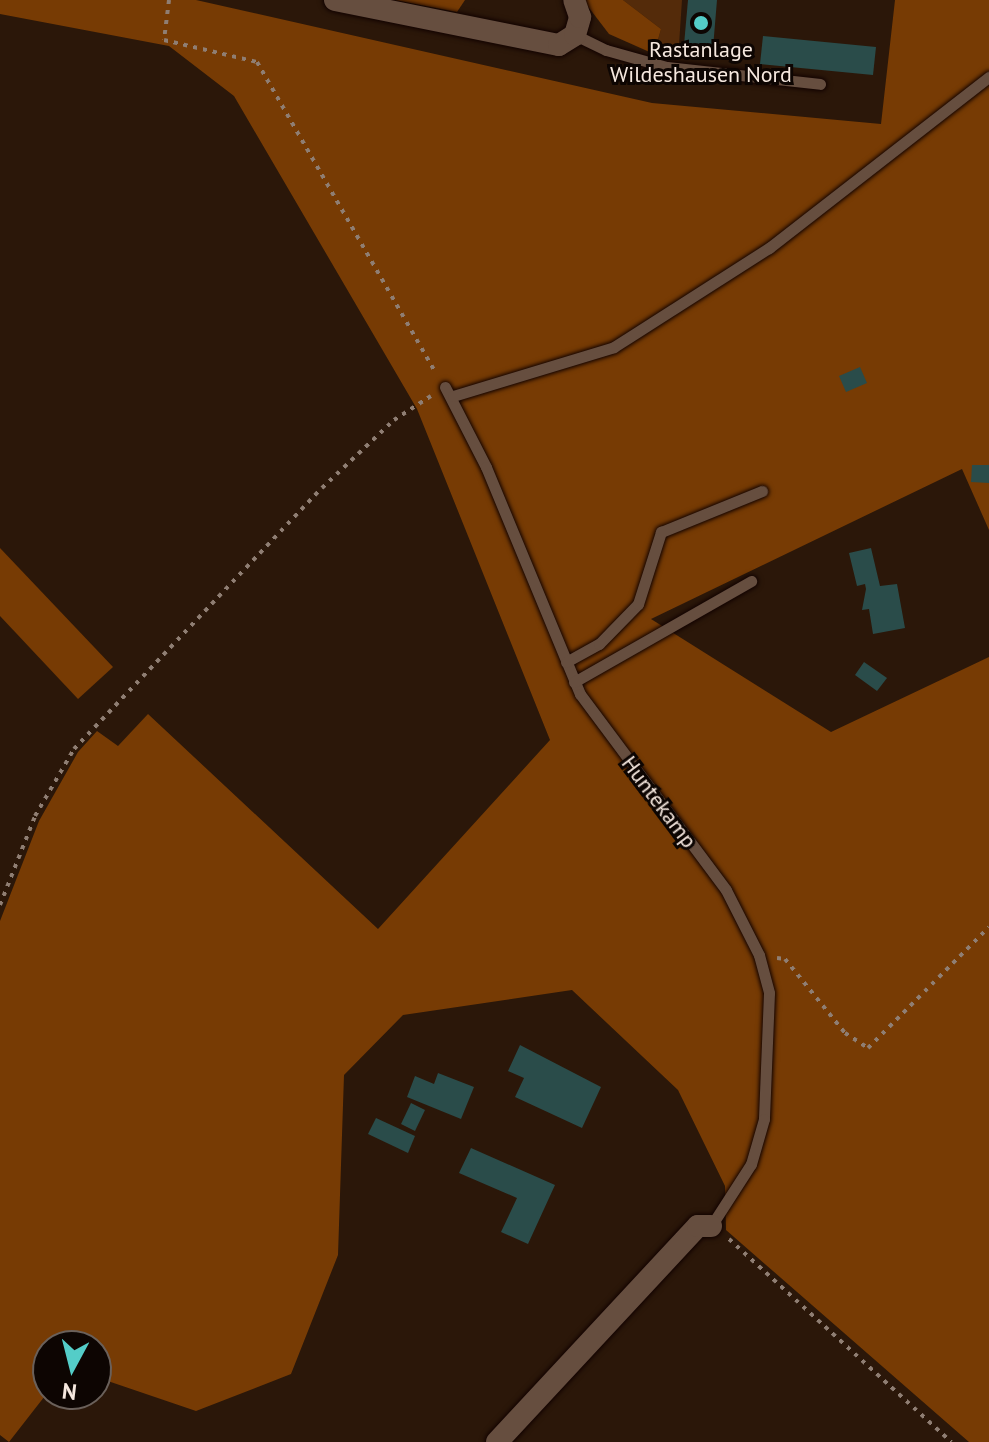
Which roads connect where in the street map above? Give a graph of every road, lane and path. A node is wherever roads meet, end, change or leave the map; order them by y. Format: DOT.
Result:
graph roads {
  1 [pos="169,0"];
  2 [pos="335,0"];
  3 [pos="574,0"];
  4 [pos="575,35"];
  5 [pos="989,77"];
  6 [pos="820,84"];
  7 [pos="449,392"];
  8 [pos="762,491"];
  9 [pos="751,581"];
  10 [pos="566,662"];
  11 [pos="574,682"];
  12 [pos="0,905"];
  13 [pos="989,927"];
  14 [pos="759,955"];
  15 [pos="711,1226"];
  16 [pos="497,1442"];
  17 [pos="951,1442"];
  1 -- 7 [label="path"];
  2 -- 4 [label="street"];
  3 -- 4 [label="street"];
  4 -- 6 [label="lane"];
  5 -- 7 [label="lane"];
  7 -- 10 [label="lane, Huntekamp"];
  7 -- 12 [label="path"];
  8 -- 10 [label="lane"];
  9 -- 11 [label="lane"];
  10 -- 11 [label="lane, Huntekamp"];
  11 -- 14 [label="lane, Huntekamp"];
  13 -- 14 [label="path"];
  14 -- 15 [label="lane, Huntekamp"];
  15 -- 16 [label="street, Huntekamp"];
  15 -- 17 [label="path"];
}
